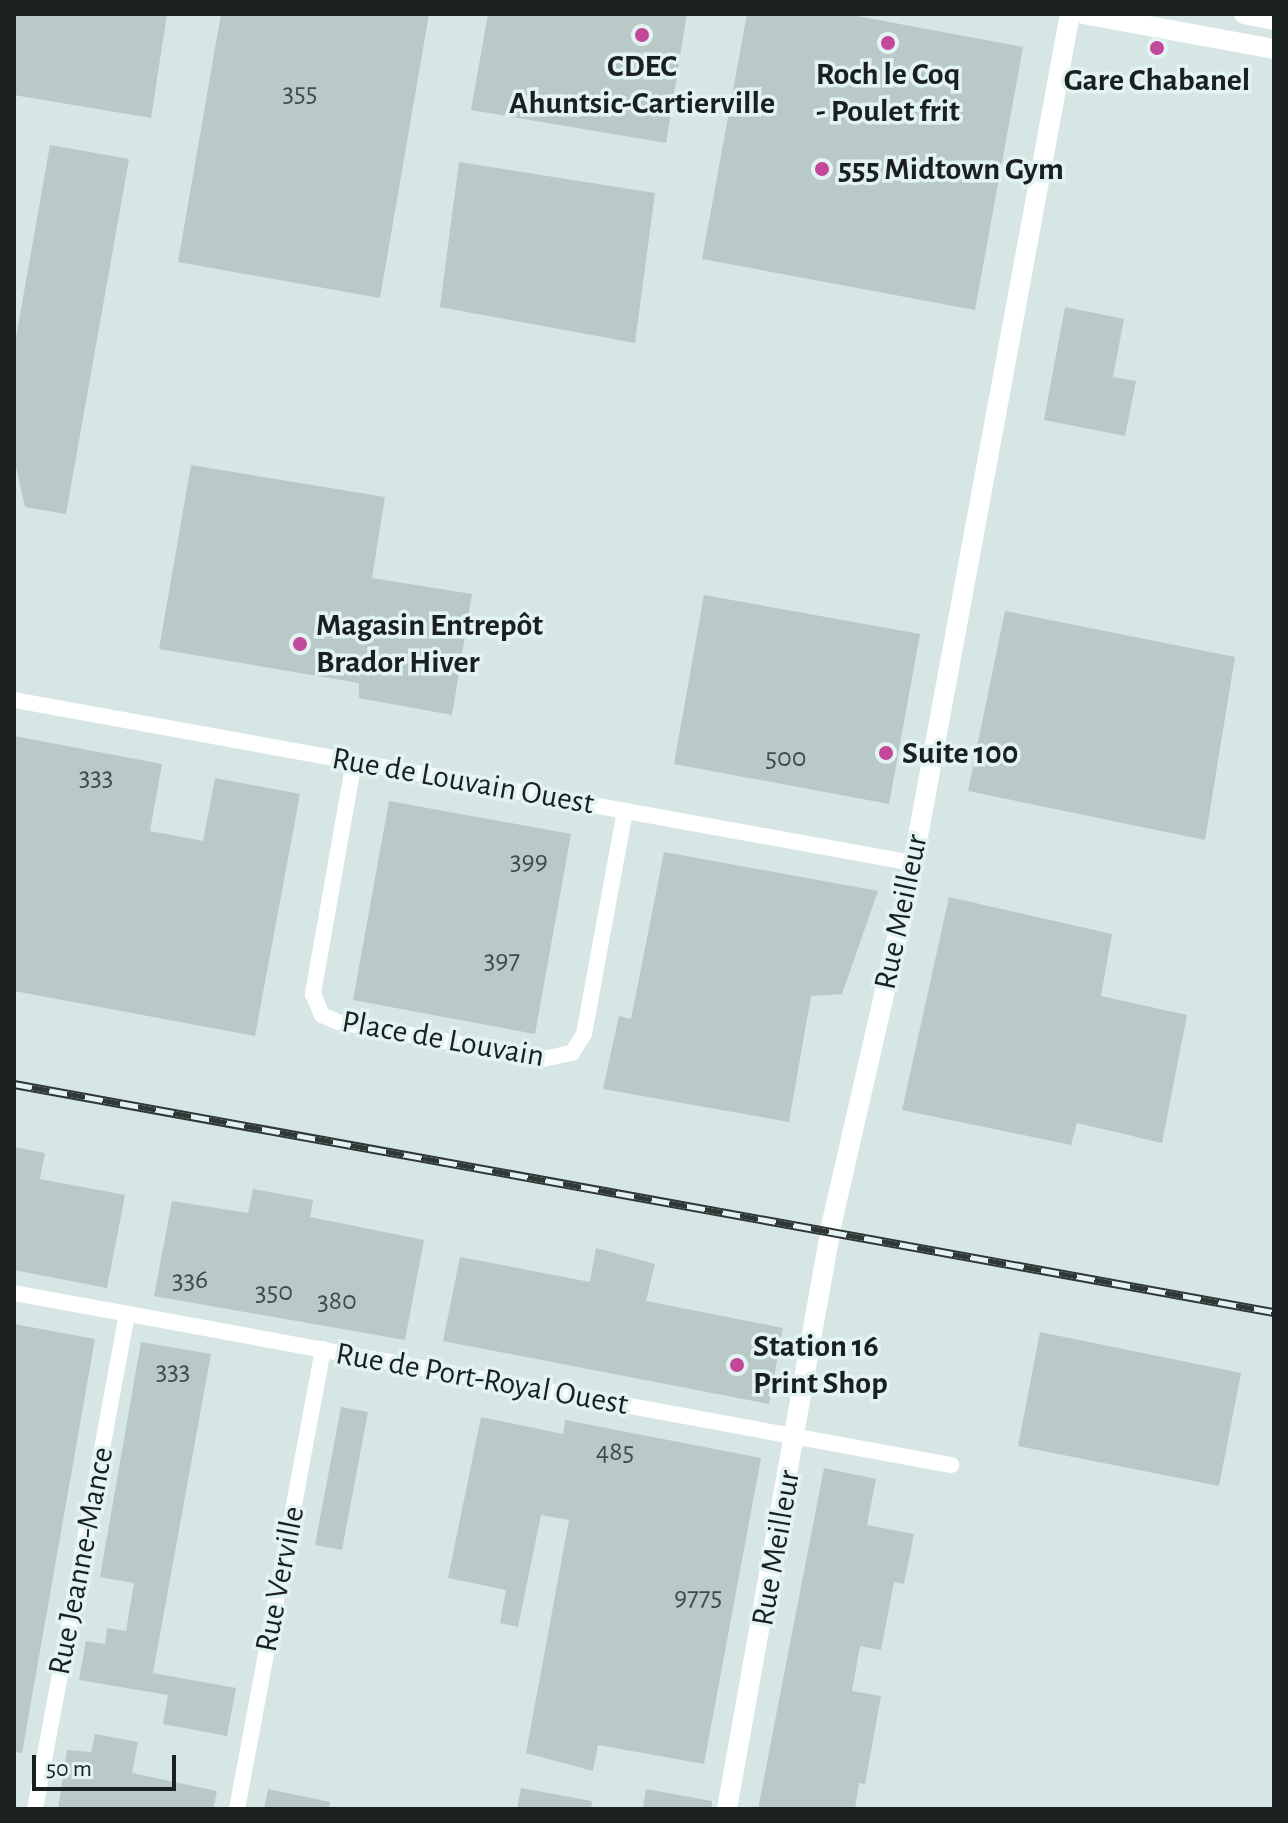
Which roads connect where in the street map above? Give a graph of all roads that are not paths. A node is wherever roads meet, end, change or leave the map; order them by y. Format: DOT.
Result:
graph roads {
  1 [pos="1070,14"];
  2 [pos="1083,14"];
  3 [pos="1244,14"];
  4 [pos="1274,20"];
  5 [pos="1274,49"];
  6 [pos="14,700"];
  7 [pos="354,761"];
  8 [pos="625,811"];
  9 [pos="913,863"];
  10 [pos="14,1293"];
  11 [pos="127,1314"];
  12 [pos="323,1349"];
  13 [pos="796,1436"];
  14 [pos="951,1465"];
  15 [pos="35,1809"];
  16 [pos="237,1809"];
  17 [pos="727,1809"];
  1 -- 9 [label="street, Rue Meilleur"];
  2 -- 5 [label="street"];
  3 -- 4 [label="street"];
  6 -- 7 [label="street, Rue de Louvain Ouest"];
  7 -- 8 [label="street, Rue de Louvain Ouest"];
  7 -- 8 [label="street, Place de Louvain"];
  8 -- 9 [label="street, Rue de Louvain Ouest"];
  9 -- 13 [label="street, Rue Meilleur"];
  10 -- 11 [label="street, Rue de Port-Royal Ouest"];
  11 -- 12 [label="street, Rue de Port-Royal Ouest"];
  11 -- 15 [label="street, Rue Jeanne-Mance"];
  12 -- 13 [label="street, Rue de Port-Royal Ouest"];
  12 -- 16 [label="street, Rue Verville"];
  13 -- 14 [label="street, Rue de Port-Royal Ouest"];
  13 -- 17 [label="street, Rue Meilleur"];
}
